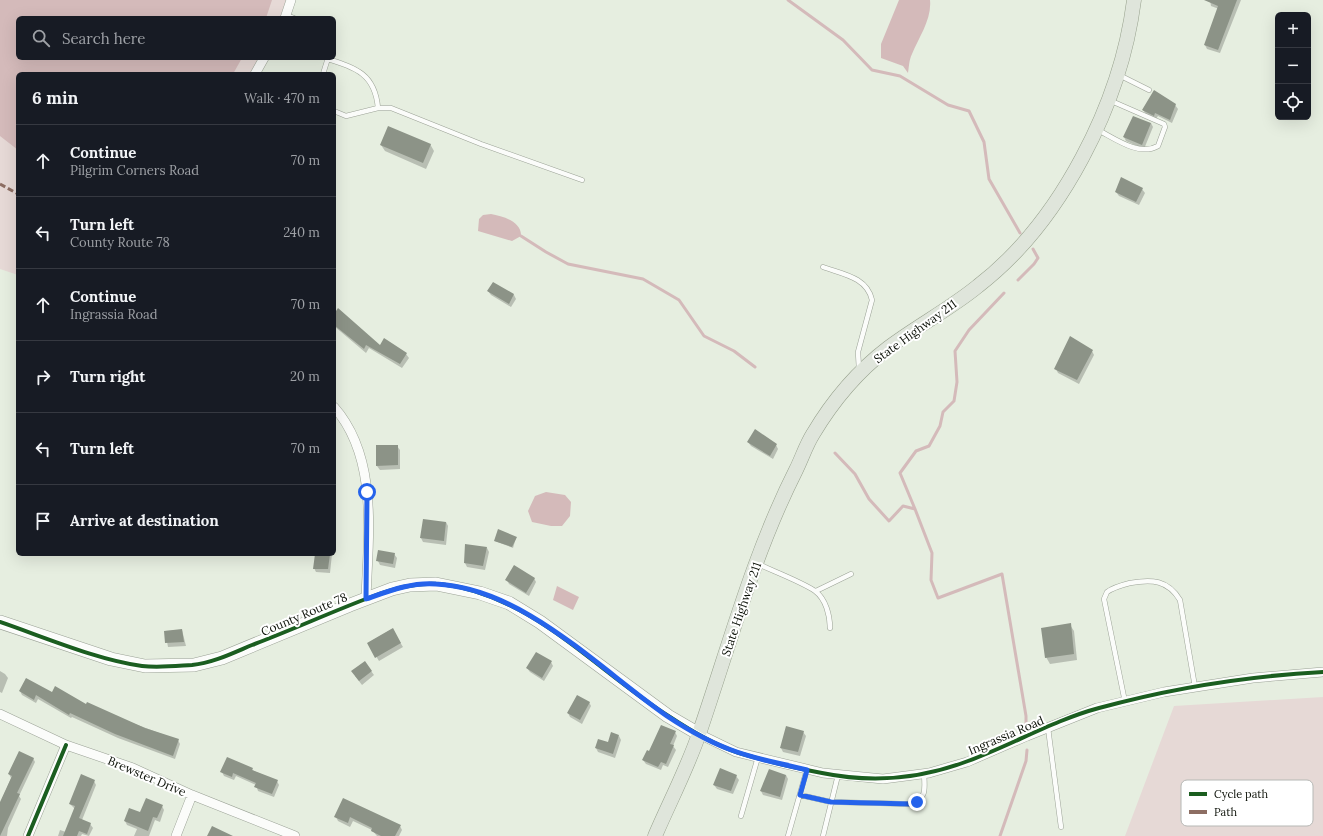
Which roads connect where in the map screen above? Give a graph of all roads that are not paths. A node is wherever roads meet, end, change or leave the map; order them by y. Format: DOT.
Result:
graph roads {
  1 [pos="291,0"];
  2 [pos="1134,0"];
  3 [pos="288,16"];
  4 [pos="263,60"];
  5 [pos="327,60"];
  6 [pos="333,60"];
  7 [pos="256,72"];
  8 [pos="324,72"];
  9 [pos="1118,74"];
  10 [pos="1149,90"];
  11 [pos="1109,100"];
  12 [pos="378,108"];
  13 [pos="336,112"];
  14 [pos="1095,128"];
  15 [pos="582,180"];
  16 [pos="823,267"];
  17 [pos="859,375"];
  18 [pos="336,409"];
  19 [pos="756,564"];
  20 [pos="850,574"];
  21 [pos="816,591"];
  22 [pos="366,599"];
  23 [pos="0,622"];
  24 [pos="830,628"];
  25 [pos="1323,672"];
  26 [pos="1195,687"];
  27 [pos="1125,702"];
  28 [pos="0,714"];
  29 [pos="1048,727"];
  30 [pos="699,734"];
  31 [pos="66,744"];
  32 [pos="758,757"];
  33 [pos="807,770"];
  34 [pos="924,774"];
  35 [pos="838,775"];
  36 [pos="192,795"];
  37 [pos="800,795"];
  38 [pos="831,802"];
  39 [pos="742,816"];
  40 [pos="1061,827"];
  41 [pos="28,836"];
  42 [pos="176,836"];
  43 [pos="295,836"];
  44 [pos="655,836"];
  45 [pos="788,836"];
  46 [pos="823,836"];
  1 -- 3 [label="street"];
  2 -- 9 [label="main road, State Highway 211"];
  4 -- 7 [label="street"];
  5 -- 8 [label="lane"];
  6 -- 12 [label="lane"];
  9 -- 10 [label="lane"];
  9 -- 11 [label="main road, State Highway 211"];
  11 -- 14 [label="main road, State Highway 211"];
  11 -- 14 [label="lane"];
  12 -- 13 [label="lane"];
  12 -- 15 [label="lane"];
  14 -- 17 [label="main road, State Highway 211"];
  16 -- 17 [label="lane"];
  17 -- 19 [label="main road, State Highway 211"];
  18 -- 22 [label="street"];
  19 -- 21 [label="lane"];
  19 -- 30 [label="main road, State Highway 211"];
  20 -- 21 [label="lane"];
  21 -- 24 [label="lane"];
  22 -- 23 [label="street, County Route 78"];
  22 -- 30 [label="street, County Route 78"];
  25 -- 26 [label="street, Ingrassia Road"];
  26 -- 27 [label="street, Ingrassia Road"];
  26 -- 27 [label="lane"];
  27 -- 29 [label="street, Ingrassia Road"];
  28 -- 31 [label="street, Brewster Drive"];
  29 -- 34 [label="street, Ingrassia Road"];
  29 -- 40 [label="lane"];
  30 -- 32 [label="street, Ingrassia Road"];
  30 -- 44 [label="main road, State Highway 211"];
  31 -- 36 [label="street, Brewster Drive"];
  31 -- 41 [label="street"];
  32 -- 33 [label="street, Ingrassia Road"];
  32 -- 39 [label="lane"];
  33 -- 35 [label="street, Ingrassia Road"];
  33 -- 37 [label="lane"];
  34 -- 35 [label="street, Ingrassia Road"];
  34 -- 38 [label="lane"];
  35 -- 38 [label="lane"];
  36 -- 42 [label="street"];
  36 -- 43 [label="street, Brewster Drive"];
  37 -- 38 [label="lane"];
  37 -- 45 [label="lane"];
  38 -- 46 [label="lane"];
}
